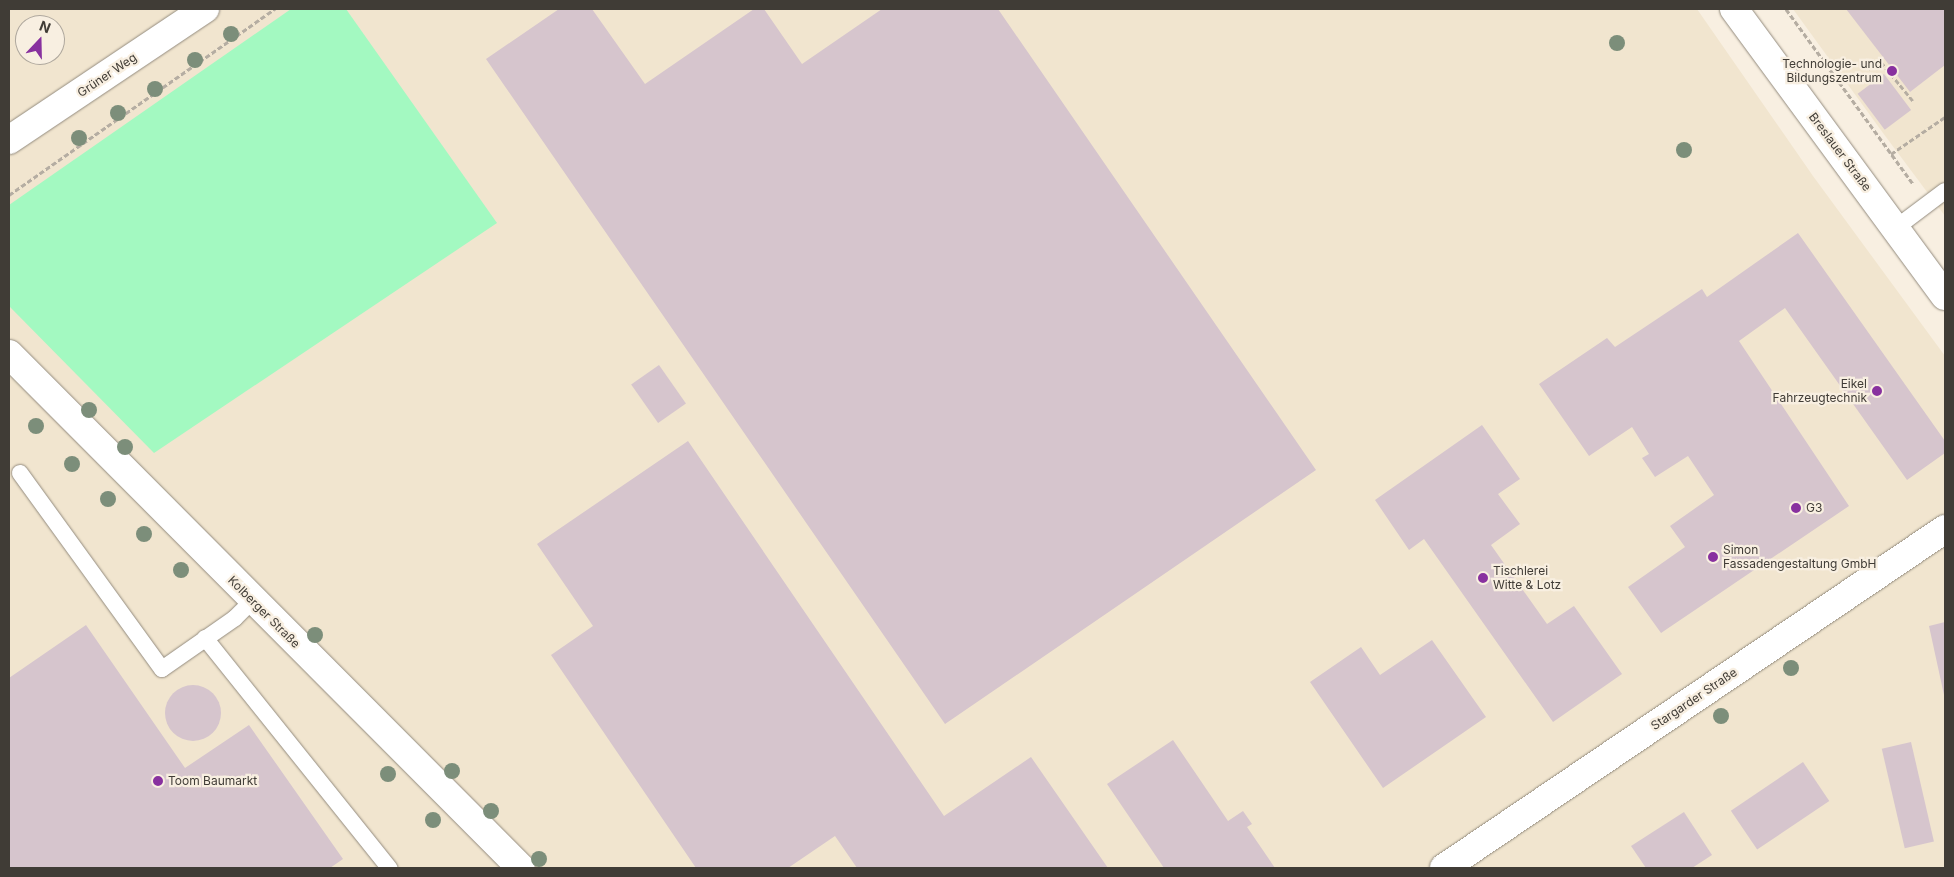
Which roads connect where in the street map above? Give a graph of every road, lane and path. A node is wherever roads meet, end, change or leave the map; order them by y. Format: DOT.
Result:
graph roads {
  1 [pos="205,9"];
  2 [pos="275,9"];
  3 [pos="1734,9"];
  4 [pos="1786,9"];
  5 [pos="1868,69"];
  6 [pos="1913,101"];
  7 [pos="1945,117"];
  8 [pos="9,140"];
  9 [pos="1891,154"];
  10 [pos="1945,192"];
  11 [pos="9,195"];
  12 [pos="1928,204"];
  13 [pos="1896,227"];
  14 [pos="1945,294"];
  15 [pos="9,354"];
  16 [pos="20,473"];
  17 [pos="1945,529"];
  18 [pos="252,600"];
  19 [pos="205,638"];
  20 [pos="389,868"];
  21 [pos="521,868"];
  22 [pos="1444,868"];
  1 -- 8 [label="street, Grüner Weg"];
  2 -- 11 [label="path"];
  3 -- 13 [label="street, Breslauer Straße"];
  4 -- 9 [label="path"];
  5 -- 6 [label="path"];
  7 -- 9 [label="path"];
  9 -- 12 [label="path"];
  10 -- 12 [label="lane"];
  12 -- 13 [label="lane"];
  13 -- 14 [label="street, Breslauer Straße"];
  15 -- 18 [label="street, Kolberger Straße"];
  16 -- 19 [label="lane"];
  17 -- 22 [label="street, Stargarder Straße"];
  18 -- 19 [label="lane"];
  18 -- 21 [label="street, Kolberger Straße"];
  19 -- 20 [label="lane"];
}
